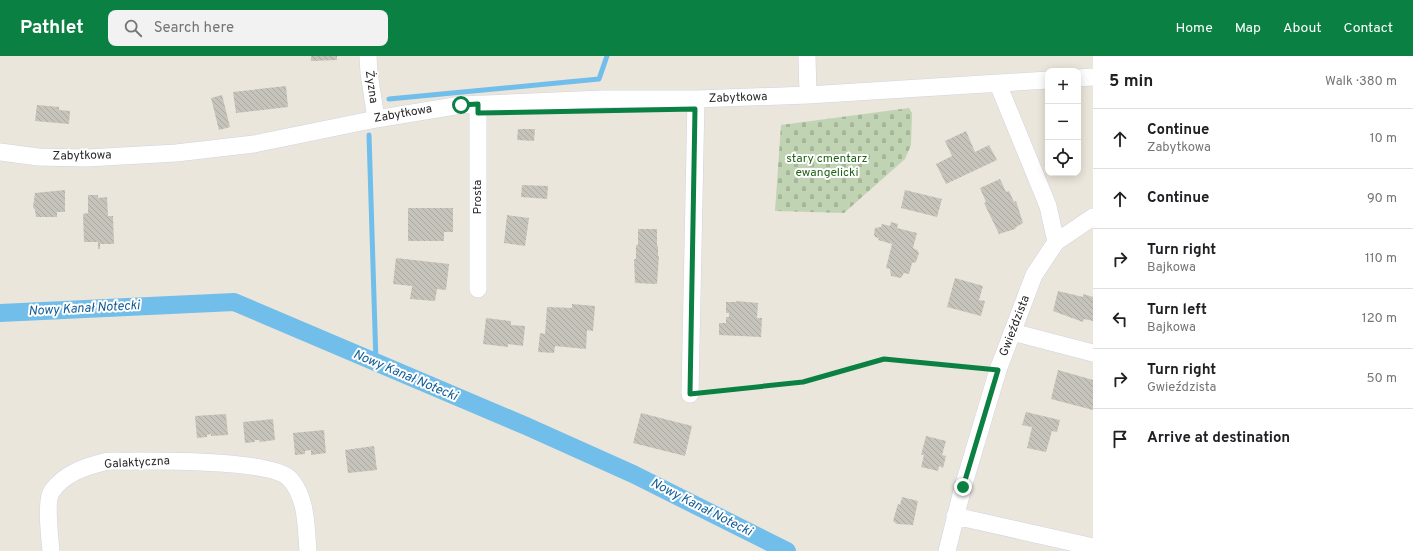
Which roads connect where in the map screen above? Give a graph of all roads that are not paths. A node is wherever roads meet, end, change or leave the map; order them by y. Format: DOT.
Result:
graph roads {
  1 [pos="368,56"];
  2 [pos="807,56"];
  3 [pos="1093,77"];
  4 [pos="1081,78"];
  5 [pos="1045,80"];
  6 [pos="998,84"];
  7 [pos="808,95"];
  8 [pos="696,99"];
  9 [pos="478,104"];
  10 [pos="376,119"];
  11 [pos="0,152"];
  12 [pos="1093,217"];
  13 [pos="1056,242"];
  14 [pos="478,289"];
  15 [pos="1012,332"];
  16 [pos="1093,353"];
  17 [pos="690,394"];
  18 [pos="955,516"];
  19 [pos="1093,547"];
  20 [pos="51,551"];
  21 [pos="308,551"];
  22 [pos="947,551"];
  1 -- 10 [label="street, Żyzna"];
  2 -- 7 [label="street"];
  3 -- 4 [label="street"];
  5 -- 6 [label="street, Zabytkowa"];
  6 -- 7 [label="street, Zabytkowa"];
  6 -- 13 [label="street"];
  7 -- 8 [label="street, Zabytkowa"];
  8 -- 9 [label="street, Zabytkowa"];
  8 -- 17 [label="street"];
  9 -- 10 [label="street, Zabytkowa"];
  9 -- 14 [label="street, Prosta"];
  10 -- 11 [label="street, Zabytkowa"];
  12 -- 13 [label="street, Gwieździsta"];
  13 -- 15 [label="street, Gwieździsta"];
  15 -- 16 [label="street"];
  15 -- 18 [label="street, Gwieździsta"];
  18 -- 19 [label="street"];
  18 -- 22 [label="street, Gwieździsta"];
  20 -- 21 [label="street, Galaktyczna"];
}
